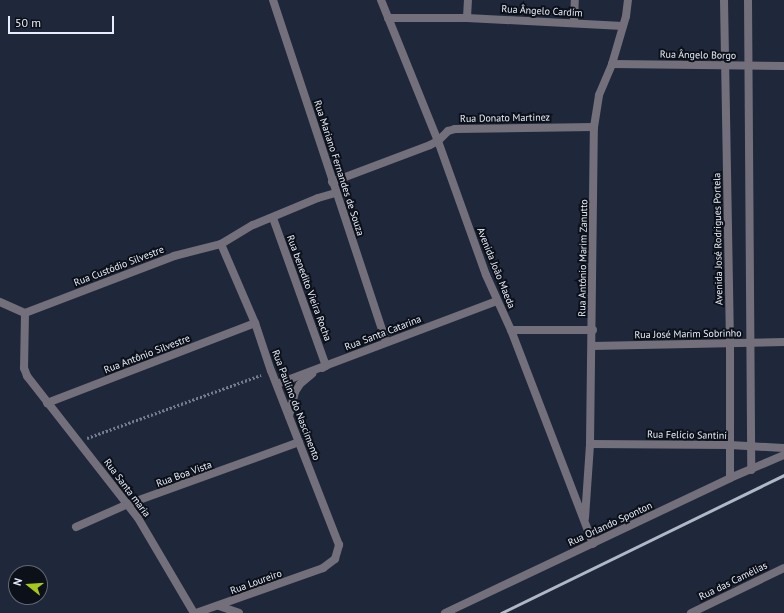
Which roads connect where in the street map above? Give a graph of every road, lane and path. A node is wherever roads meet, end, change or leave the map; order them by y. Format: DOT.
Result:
graph roads {
  1 [pos="273,0"];
  2 [pos="381,0"];
  3 [pos="468,0"];
  4 [pos="575,0"];
  5 [pos="628,0"];
  6 [pos="724,0"];
  7 [pos="748,0"];
  8 [pos="388,18"];
  9 [pos="467,18"];
  10 [pos="574,23"];
  11 [pos="623,26"];
  12 [pos="612,64"];
  13 [pos="724,66"];
  14 [pos="750,66"];
  15 [pos="784,66"];
  16 [pos="594,127"];
  17 [pos="438,141"];
  18 [pos="332,182"];
  19 [pos="336,193"];
  20 [pos="273,218"];
  21 [pos="221,244"];
  22 [pos="497,301"];
  23 [pos="0,302"];
  24 [pos="25,313"];
  25 [pos="255,323"];
  26 [pos="511,330"];
  27 [pos="593,330"];
  28 [pos="386,342"];
  29 [pos="730,342"];
  30 [pos="784,342"];
  31 [pos="750,343"];
  32 [pos="592,346"];
  33 [pos="326,366"];
  34 [pos="271,371"];
  35 [pos="277,384"];
  36 [pos="47,403"];
  37 [pos="289,416"];
  38 [pos="77,441"];
  39 [pos="299,442"];
  40 [pos="590,444"];
  41 [pos="730,445"];
  42 [pos="750,446"];
  43 [pos="784,448"];
  44 [pos="784,455"];
  45 [pos="751,470"];
  46 [pos="730,478"];
  47 [pos="128,504"];
  48 [pos="585,521"];
  49 [pos="76,527"];
  50 [pos="593,544"];
  51 [pos="323,568"];
  52 [pos="784,568"];
  53 [pos="776,572"];
  54 [pos="784,575"];
  55 [pos="219,606"];
  56 [pos="195,613"];
  57 [pos="238,613"];
  58 [pos="446,613"];
  59 [pos="691,613"];
  1 -- 18 [label="street, Rua Mariano Fernandes de Souza"];
  2 -- 8 [label="street, Avenida João Maeda"];
  3 -- 9 [label="street"];
  4 -- 10 [label="street"];
  5 -- 11 [label="street, Rua Antônio Marim Zanutto"];
  6 -- 13 [label="street, Avenida José Rodrigues Portela"];
  7 -- 14 [label="street"];
  8 -- 9 [label="street, Rua Ângelo Cardim"];
  8 -- 17 [label="street, Avenida João Maeda"];
  9 -- 10 [label="street, Rua Ângelo Cardim"];
  10 -- 11 [label="street, Rua Ângelo Cardim"];
  11 -- 12 [label="street, Rua Antônio Marim Zanutto"];
  12 -- 13 [label="street, Rua Ângelo Borgo"];
  12 -- 16 [label="street, Rua Antônio Marim Zanutto"];
  13 -- 14 [label="street, Rua Ângelo Borgo"];
  13 -- 29 [label="street, Avenida José Rodrigues Portela"];
  14 -- 15 [label="street, Rua Ângelo Borgo"];
  14 -- 31 [label="street"];
  16 -- 17 [label="street, Rua Donato Martinez"];
  16 -- 27 [label="street, Rua Antônio Marim Zanutto"];
  17 -- 18 [label="street, Rua Donato Martinez"];
  17 -- 22 [label="street, Avenida João Maeda"];
  18 -- 19 [label="street, Rua Mariano Fernandes de Souza"];
  19 -- 20 [label="street"];
  19 -- 28 [label="street, Rua Mariano Fernandes de Souza"];
  20 -- 21 [label="street"];
  20 -- 33 [label="street, Rua benedito Vieira Rocha"];
  21 -- 24 [label="street, Rua Custódio Silvestre"];
  21 -- 25 [label="street, Rua Paulino do Nascimento"];
  22 -- 26 [label="street, Avenida João Maeda"];
  22 -- 28 [label="street, Rua Santa Catarina"];
  23 -- 24 [label="street"];
  24 -- 36 [label="street, Rua Santa maria"];
  25 -- 34 [label="street, Rua Paulino do Nascimento"];
  25 -- 36 [label="street, Rua Antônio Silvestre"];
  26 -- 27 [label="street"];
  26 -- 48 [label="street, Avenida João Maeda"];
  27 -- 32 [label="street, Rua Antônio Marim Zanutto"];
  28 -- 33 [label="street, Rua Santa Catarina"];
  29 -- 31 [label="street, Rua José Marim Sobrinho"];
  29 -- 32 [label="street, Rua José Marim Sobrinho"];
  29 -- 41 [label="street, Avenida José Rodrigues Portela"];
  30 -- 31 [label="street, Rua José Marim Sobrinho"];
  31 -- 42 [label="street"];
  32 -- 40 [label="street, Rua Antônio Marim Zanutto"];
  33 -- 35 [label="street, Rua Santa Catarina"];
  33 -- 37 [label="street"];
  34 -- 35 [label="street, Rua Paulino do Nascimento"];
  34 -- 38 [label="path"];
  35 -- 37 [label="street, Rua Paulino do Nascimento"];
  36 -- 38 [label="street, Rua Santa maria"];
  37 -- 39 [label="street, Rua Paulino do Nascimento"];
  38 -- 47 [label="street, Rua Santa maria"];
  39 -- 47 [label="street, Rua Boa Vista"];
  39 -- 51 [label="street, Rua Paulino do Nascimento"];
  40 -- 41 [label="street, Rua Felício Santini"];
  40 -- 48 [label="street, Rua Antônio Marim Zanutto"];
  41 -- 42 [label="street, Rua Felício Santini"];
  41 -- 46 [label="street, Avenida José Rodrigues Portela"];
  42 -- 43 [label="street, Rua Felício Santini"];
  42 -- 45 [label="street"];
  44 -- 45 [label="street, Rua Orlando Sponton"];
  45 -- 46 [label="street, Rua Orlando Sponton"];
  46 -- 50 [label="street, Rua Orlando Sponton"];
  47 -- 49 [label="street, Rua Boa Vista"];
  47 -- 56 [label="street, Rua Santa maria"];
  48 -- 50 [label="street, Avenida João Maeda"];
  50 -- 58 [label="street, Rua Orlando Sponton"];
  51 -- 55 [label="street, Rua Loureiro"];
  52 -- 53 [label="street, Rua das Camélias"];
  53 -- 54 [label="street"];
  53 -- 59 [label="street, Rua das Camélias"];
  55 -- 56 [label="street, Rua Loureiro"];
  55 -- 57 [label="street"];
}
